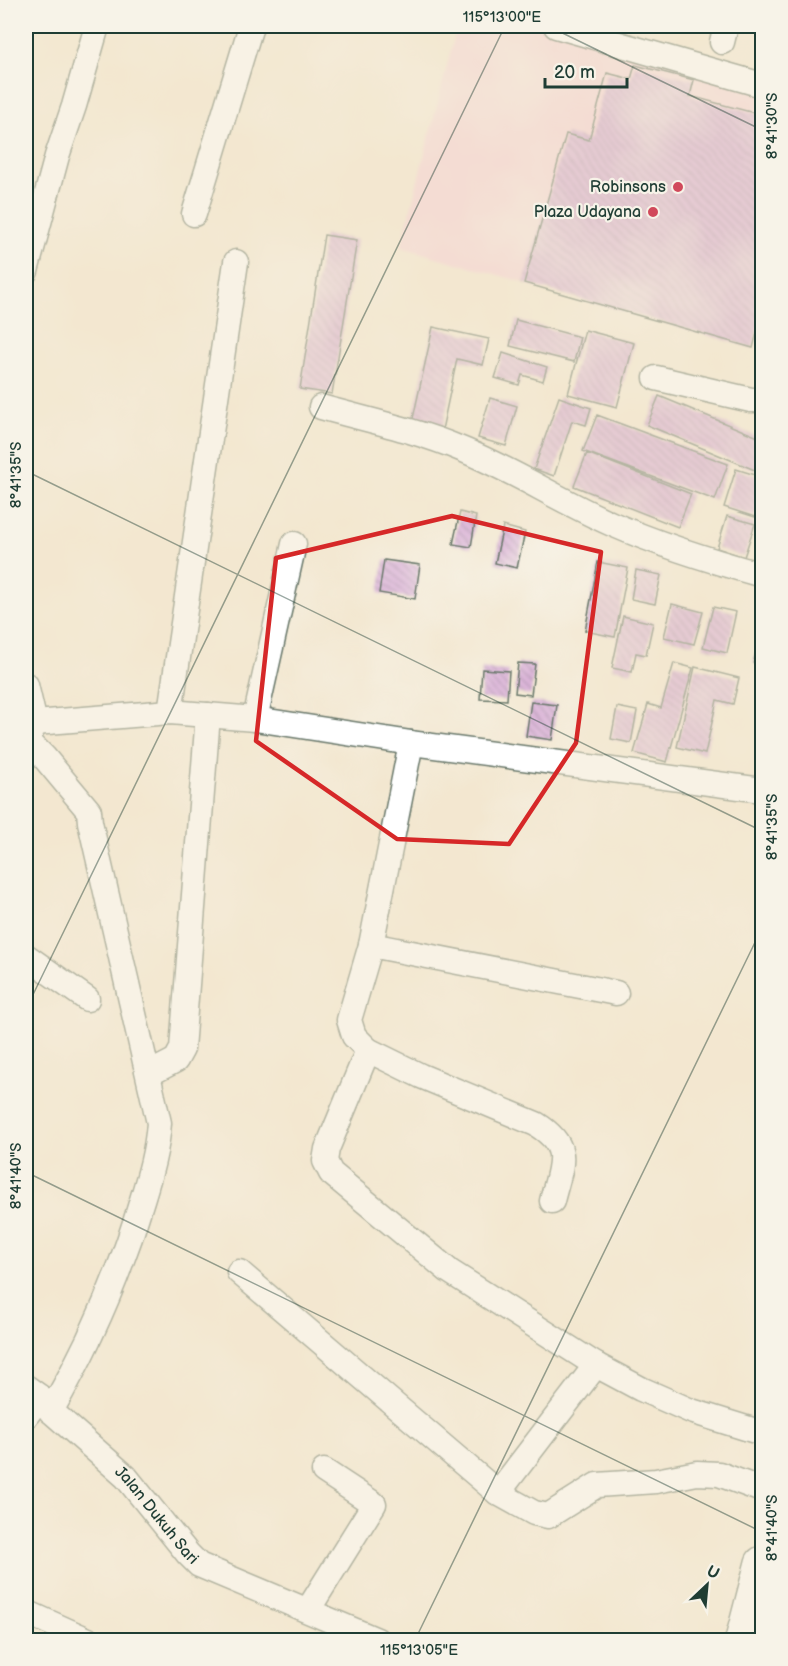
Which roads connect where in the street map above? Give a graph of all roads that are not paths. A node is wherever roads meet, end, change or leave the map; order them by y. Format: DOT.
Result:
graph roads {
  1 [pos="97,26"];
  2 [pos="251,26"];
  3 [pos="556,26"];
  4 [pos="762,85"];
  5 [pos="194,214"];
  6 [pos="236,262"];
  7 [pos="26,271"];
  8 [pos="656,378"];
  9 [pos="762,400"];
  10 [pos="321,407"];
  11 [pos="294,544"];
  12 [pos="762,575"];
  13 [pos="26,685"];
  14 [pos="170,712"];
  15 [pos="208,715"];
  16 [pos="255,719"];
  17 [pos="29,736"];
  18 [pos="411,743"];
  19 [pos="762,790"];
  20 [pos="371,945"];
  21 [pos="26,956"];
  22 [pos="616,993"];
  23 [pos="87,999"];
  24 [pos="368,1050"];
  25 [pos="149,1074"];
  26 [pos="552,1201"];
  27 [pos="239,1272"];
  28 [pos="596,1365"];
  29 [pos="39,1398"];
  30 [pos="26,1416"];
  31 [pos="762,1433"];
  32 [pos="324,1472"];
  33 [pos="762,1490"];
  34 [pos="498,1493"];
  35 [pos="762,1563"];
  36 [pos="308,1610"];
  37 [pos="26,1612"];
  38 [pos="88,1641"];
  39 [pos="376,1641"];
  40 [pos="742,1641"];
  1 -- 7 [label="street"];
  2 -- 5 [label="street"];
  3 -- 4 [label="street"];
  6 -- 14 [label="street"];
  8 -- 9 [label="street"];
  10 -- 12 [label="street"];
  11 -- 16 [label="street"];
  13 -- 17 [label="street"];
  14 -- 15 [label="street"];
  14 -- 17 [label="street"];
  15 -- 16 [label="street"];
  15 -- 25 [label="street"];
  16 -- 18 [label="street"];
  17 -- 25 [label="street"];
  18 -- 19 [label="street"];
  18 -- 20 [label="street"];
  20 -- 22 [label="street"];
  20 -- 24 [label="street"];
  21 -- 23 [label="street"];
  24 -- 26 [label="street"];
  24 -- 28 [label="street"];
  25 -- 29 [label="street"];
  27 -- 34 [label="street"];
  28 -- 31 [label="street"];
  28 -- 34 [label="street"];
  29 -- 30 [label="street"];
  29 -- 36 [label="street, Jalan Dukuh Sari"];
  32 -- 36 [label="street"];
  33 -- 34 [label="street"];
  35 -- 40 [label="main road"];
  36 -- 39 [label="street, Jalan Dukuh Sari"];
  37 -- 38 [label="street"];
}
